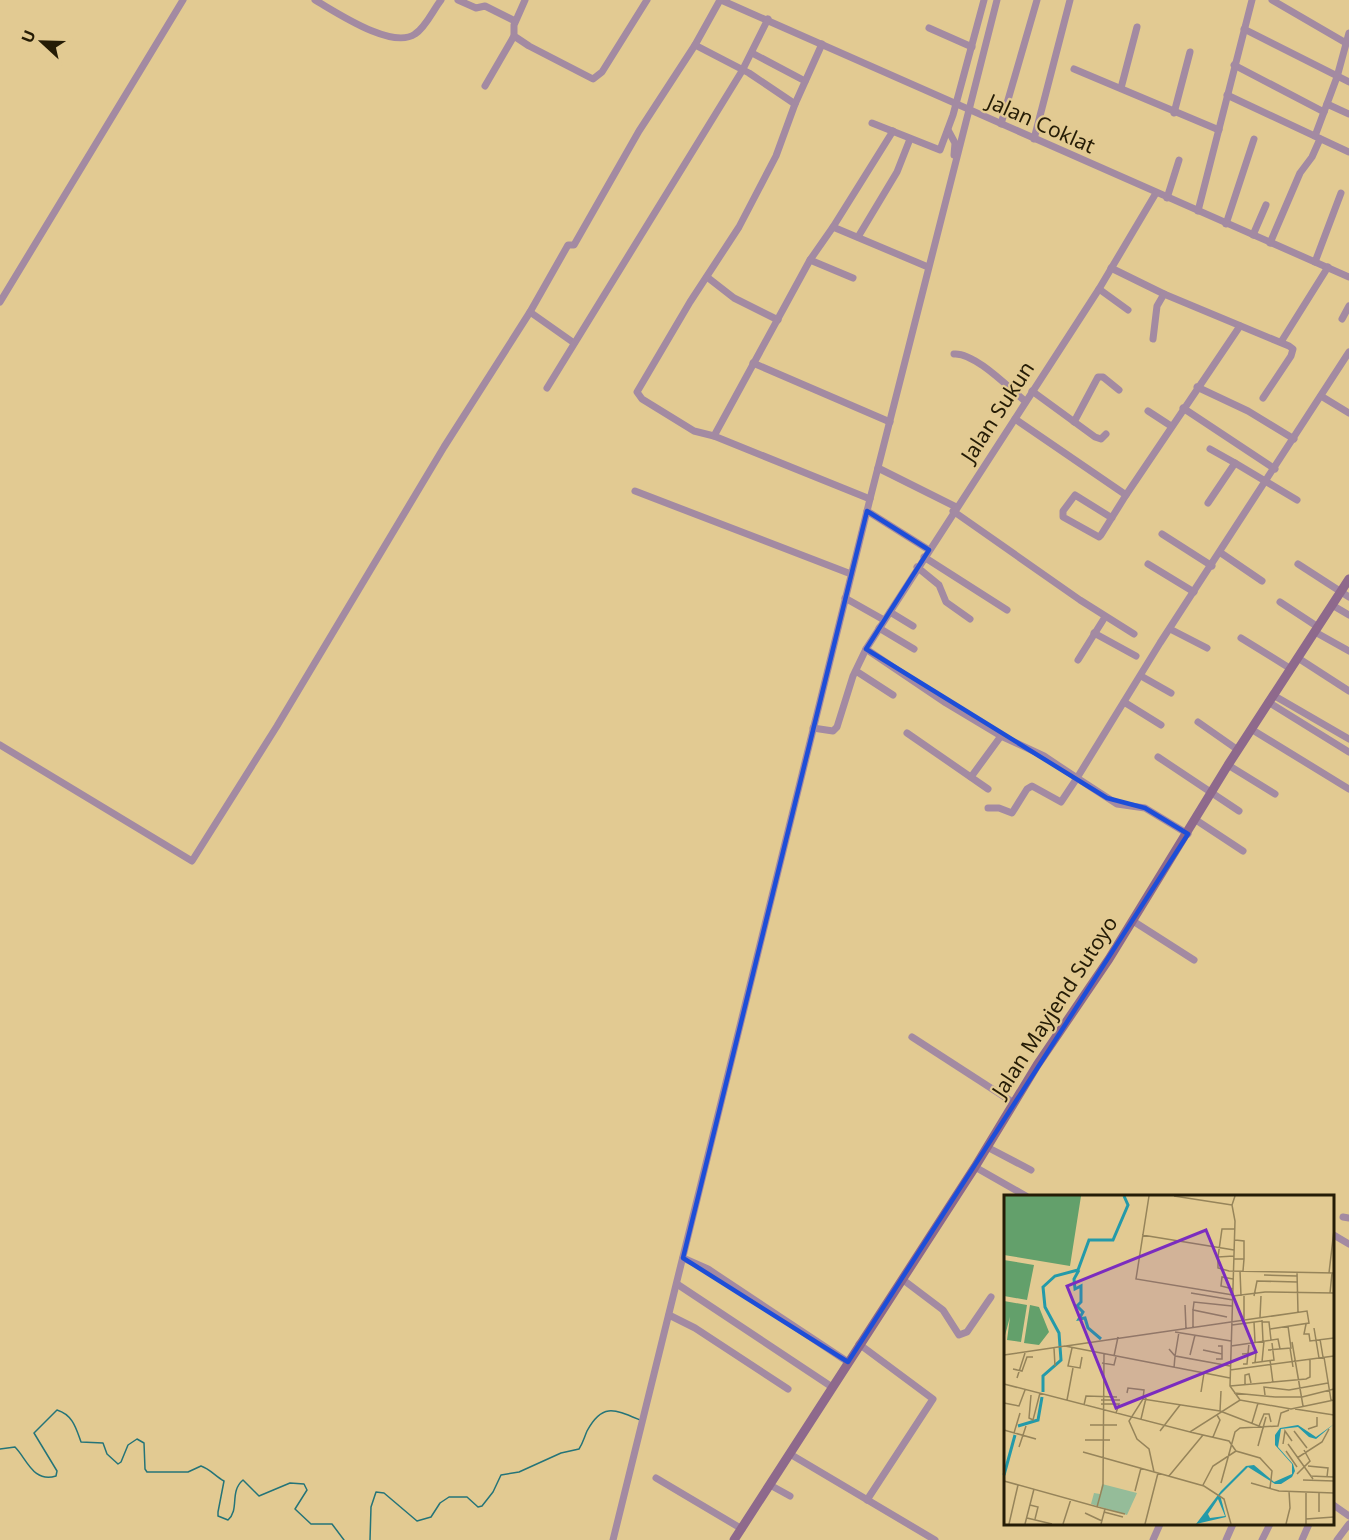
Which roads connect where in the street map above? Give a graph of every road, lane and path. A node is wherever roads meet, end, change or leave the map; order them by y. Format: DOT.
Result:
graph roads {
  1 [pos="183,0"];
  2 [pos="315,0"];
  3 [pos="441,0"];
  4 [pos="458,0"];
  5 [pos="525,0"];
  6 [pos="647,0"];
  7 [pos="720,0"];
  8 [pos="984,0"];
  9 [pos="997,0"];
  10 [pos="1037,0"];
  11 [pos="1070,0"];
  12 [pos="1252,0"];
  13 [pos="1272,0"];
  14 [pos="734,2"];
  15 [pos="768,19"];
  16 [pos="515,21"];
  17 [pos="1137,27"];
  18 [pos="928,28"];
  19 [pos="1244,29"];
  20 [pos="1349,33"];
  21 [pos="514,36"];
  22 [pos="1346,43"];
  23 [pos="822,44"];
  24 [pos="697,47"];
  25 [pos="972,47"];
  26 [pos="1190,52"];
  27 [pos="752,53"];
  28 [pos="1234,65"];
  29 [pos="1074,69"];
  30 [pos="742,71"];
  31 [pos="1337,77"];
  32 [pos="805,81"];
  33 [pos="1349,82"];
  34 [pos="485,86"];
  35 [pos="1121,88"];
  36 [pos="1227,95"];
  37 [pos="795,104"];
  38 [pos="956,104"];
  39 [pos="1325,108"];
  40 [pos="970,110"];
  41 [pos="1174,113"];
  42 [pos="1349,114"];
  43 [pos="872,123"];
  44 [pos="1001,124"];
  45 [pos="948,130"];
  46 [pos="1219,130"];
  47 [pos="893,131"];
  48 [pos="1317,138"];
  49 [pos="910,139"];
  50 [pos="1034,139"];
  51 [pos="1254,139"];
  52 [pos="1349,152"];
  53 [pos="1179,160"];
  54 [pos="1156,193"];
  55 [pos="1341,193"];
  56 [pos="1167,198"];
  57 [pos="946,204"];
  58 [pos="1266,205"];
  59 [pos="1198,211"];
  60 [pos="1227,224"];
  61 [pos="833,227"];
  62 [pos="1253,235"];
  63 [pos="858,237"];
  64 [pos="1270,243"];
  65 [pos="810,260"];
  66 [pos="1315,262"];
  67 [pos="928,267"];
  68 [pos="1328,267"];
  69 [pos="1111,268"];
  70 [pos="707,277"];
  71 [pos="1349,277"];
  72 [pos="854,278"];
  73 [pos="1099,288"];
  74 [pos="1164,294"];
  75 [pos="0,302"];
  76 [pos="1349,306"];
  77 [pos="1128,310"];
  78 [pos="530,312"];
  79 [pos="1342,319"];
  80 [pos="778,320"];
  81 [pos="1240,326"];
  82 [pos="1153,339"];
  83 [pos="1281,342"];
  84 [pos="574,344"];
  85 [pos="1349,352"];
  86 [pos="954,354"];
  87 [pos="753,363"];
  88 [pos="1197,387"];
  89 [pos="547,388"];
  90 [pos="1119,390"];
  91 [pos="1032,391"];
  92 [pos="1321,396"];
  93 [pos="1263,398"];
  94 [pos="1025,401"];
  95 [pos="1183,408"];
  96 [pos="1148,411"];
  97 [pos="1349,413"];
  98 [pos="1015,419"];
  99 [pos="890,422"];
  100 [pos="1074,422"];
  101 [pos="1171,426"];
  102 [pos="1106,434"];
  103 [pos="714,436"];
  104 [pos="1294,439"];
  105 [pos="1210,449"];
  106 [pos="1235,463"];
  107 [pos="878,468"];
  108 [pos="1275,469"];
  109 [pos="1266,481"];
  110 [pos="635,491"];
  111 [pos="1126,495"];
  112 [pos="870,499"];
  113 [pos="1297,500"];
  114 [pos="1208,503"];
  115 [pos="954,509"];
  116 [pos="867,511"];
  117 [pos="1112,518"];
  118 [pos="1162,534"];
  119 [pos="929,550"];
  120 [pos="1221,553"];
  121 [pos="924,557"];
  122 [pos="1149,564"];
  123 [pos="1298,564"];
  124 [pos="1212,566"];
  125 [pos="917,567"];
  126 [pos="851,574"];
  127 [pos="1349,579"];
  128 [pos="1262,581"];
  129 [pos="1194,592"];
  130 [pos="1345,595"];
  131 [pos="845,598"];
  132 [pos="1280,602"];
  133 [pos="1332,605"];
  134 [pos="1007,610"];
  135 [pos="890,612"];
  136 [pos="1349,615"];
  137 [pos="1105,617"];
  138 [pos="884,620"];
  139 [pos="970,620"];
  140 [pos="913,626"];
  141 [pos="879,628"];
  142 [pos="1170,629"];
  143 [pos="1316,630"];
  144 [pos="1094,633"];
  145 [pos="1134,634"];
  146 [pos="1240,638"];
  147 [pos="1207,648"];
  148 [pos="866,649"];
  149 [pos="914,649"];
  150 [pos="1349,651"];
  151 [pos="1136,656"];
  152 [pos="1298,658"];
  153 [pos="1078,660"];
  154 [pos="1291,669"];
  155 [pos="856,671"];
  156 [pos="1141,676"];
  157 [pos="1349,691"];
  158 [pos="1171,693"];
  159 [pos="893,694"];
  160 [pos="1271,699"];
  161 [pos="1124,702"];
  162 [pos="1198,722"];
  163 [pos="1161,725"];
  164 [pos="813,728"];
  165 [pos="1251,729"];
  166 [pos="907,733"];
  167 [pos="1001,736"];
  168 [pos="1349,739"];
  169 [pos="0,745"];
  170 [pos="1238,750"];
  171 [pos="1349,752"];
  172 [pos="1158,757"];
  173 [pos="1228,765"];
  174 [pos="971,777"];
  175 [pos="1077,778"];
  176 [pos="988,789"];
  177 [pos="1349,789"];
  178 [pos="1212,793"];
  179 [pos="1275,794"];
  180 [pos="988,808"];
  181 [pos="1239,811"];
  182 [pos="1196,820"];
  183 [pos="1188,834"];
  184 [pos="1243,851"];
  185 [pos="1133,921"];
  186 [pos="1194,960"];
  187 [pos="912,1037"];
  188 [pos="1014,1103"];
  189 [pos="987,1147"];
  190 [pos="975,1167"];
  191 [pos="1030,1170"];
  192 [pos="1023,1195"];
  193 [pos="1334,1234"];
  194 [pos="1349,1244"];
  195 [pos="683,1258"];
  196 [pos="902,1279"];
  197 [pos="677,1284"];
  198 [pos="991,1298"];
  199 [pos="669,1315"];
  200 [pos="859,1344"];
  201 [pos="848,1362"];
  202 [pos="832,1387"];
  203 [pos="788,1389"];
  204 [pos="790,1454"];
  205 [pos="656,1478"];
  206 [pos="770,1485"];
  207 [pos="790,1496"];
  208 [pos="867,1500"];
  209 [pos="1334,1505"];
  210 [pos="1349,1516"];
  211 [pos="1349,1524"];
  212 [pos="1160,1525"];
  213 [pos="1233,1525"];
  214 [pos="1270,1525"];
  215 [pos="1309,1525"];
  216 [pos="742,1529"];
  217 [pos="613,1540"];
  218 [pos="734,1540"];
  219 [pos="935,1540"];
  220 [pos="1153,1540"];
  221 [pos="1226,1540"];
  222 [pos="1262,1540"];
  223 [pos="1302,1540"];
  224 [pos="1337,1540"];
  1 -- 75 [label="street"];
  2 -- 3 [label="street"];
  4 -- 16 [label="street"];
  5 -- 16 [label="street"];
  6 -- 21 [label="street"];
  7 -- 14 [label="street, Jalan Coklat"];
  7 -- 24 [label="street"];
  8 -- 25 [label="street"];
  9 -- 40 [label="street"];
  10 -- 44 [label="street"];
  11 -- 50 [label="street"];
  12 -- 19 [label="street"];
  13 -- 22 [label="street"];
  14 -- 15 [label="street, Jalan Coklat"];
  15 -- 23 [label="street, Jalan Coklat"];
  15 -- 27 [label="street"];
  16 -- 21 [label="street"];
  17 -- 35 [label="street"];
  18 -- 25 [label="street"];
  19 -- 28 [label="street"];
  19 -- 31 [label="street"];
  20 -- 22 [label="street"];
  21 -- 34 [label="street"];
  22 -- 31 [label="street"];
  23 -- 32 [label="street"];
  23 -- 38 [label="street, Jalan Coklat"];
  24 -- 30 [label="street"];
  24 -- 78 [label="street"];
  25 -- 38 [label="street"];
  26 -- 41 [label="street"];
  27 -- 30 [label="street"];
  27 -- 32 [label="street"];
  28 -- 36 [label="street"];
  28 -- 39 [label="street"];
  29 -- 35 [label="street"];
  30 -- 37 [label="street"];
  30 -- 84 [label="street"];
  31 -- 33 [label="street"];
  31 -- 39 [label="street"];
  32 -- 37 [label="street"];
  35 -- 41 [label="street"];
  36 -- 46 [label="street"];
  36 -- 48 [label="street"];
  37 -- 70 [label="street"];
  38 -- 40 [label="street, Jalan Coklat"];
  38 -- 45 [label="street"];
  39 -- 42 [label="street"];
  39 -- 48 [label="street"];
  40 -- 44 [label="street, Jalan Coklat"];
  40 -- 57 [label="street"];
  41 -- 46 [label="street"];
  43 -- 47 [label="street"];
  44 -- 50 [label="street, Jalan Coklat"];
  45 -- 49 [label="street"];
  45 -- 57 [label="street"];
  46 -- 59 [label="street"];
  47 -- 49 [label="street"];
  47 -- 61 [label="street"];
  48 -- 52 [label="street"];
  48 -- 64 [label="street"];
  49 -- 63 [label="street"];
  50 -- 54 [label="street, Jalan Coklat"];
  51 -- 60 [label="street"];
  53 -- 56 [label="street"];
  54 -- 56 [label="street, Jalan Coklat"];
  54 -- 69 [label="street, Jalan Sukun"];
  55 -- 66 [label="street"];
  56 -- 59 [label="street, Jalan Coklat"];
  57 -- 67 [label="street"];
  58 -- 62 [label="street"];
  59 -- 60 [label="street, Jalan Coklat"];
  60 -- 62 [label="street, Jalan Coklat"];
  61 -- 63 [label="street"];
  61 -- 65 [label="street"];
  62 -- 64 [label="street, Jalan Coklat"];
  63 -- 67 [label="street"];
  64 -- 66 [label="street, Jalan Coklat"];
  65 -- 72 [label="street"];
  65 -- 80 [label="street"];
  66 -- 68 [label="street, Jalan Coklat"];
  67 -- 99 [label="street"];
  68 -- 71 [label="street, Jalan Coklat"];
  68 -- 83 [label="street"];
  69 -- 73 [label="street, Jalan Sukun"];
  69 -- 74 [label="street"];
  70 -- 80 [label="street"];
  70 -- 103 [label="street"];
  73 -- 77 [label="street"];
  73 -- 91 [label="street, Jalan Sukun"];
  74 -- 81 [label="street"];
  74 -- 82 [label="street"];
  76 -- 79 [label="street"];
  78 -- 84 [label="street"];
  78 -- 169 [label="street"];
  80 -- 87 [label="street"];
  81 -- 83 [label="street"];
  81 -- 88 [label="street"];
  83 -- 93 [label="street"];
  84 -- 89 [label="street"];
  85 -- 92 [label="street"];
  86 -- 94 [label="street"];
  87 -- 99 [label="street"];
  87 -- 103 [label="street"];
  88 -- 95 [label="street"];
  88 -- 104 [label="street"];
  90 -- 100 [label="street"];
  91 -- 94 [label="street, Jalan Sukun"];
  91 -- 100 [label="street"];
  92 -- 97 [label="street"];
  92 -- 104 [label="street"];
  94 -- 98 [label="street, Jalan Sukun"];
  95 -- 101 [label="street"];
  95 -- 108 [label="street"];
  96 -- 101 [label="street"];
  98 -- 111 [label="street"];
  98 -- 115 [label="street, Jalan Sukun"];
  99 -- 107 [label="street"];
  100 -- 102 [label="street"];
  101 -- 111 [label="street"];
  103 -- 112 [label="street"];
  104 -- 108 [label="street"];
  105 -- 106 [label="street"];
  106 -- 109 [label="street"];
  106 -- 114 [label="street"];
  107 -- 112 [label="street"];
  107 -- 115 [label="street"];
  108 -- 109 [label="street"];
  109 -- 113 [label="street"];
  109 -- 120 [label="street"];
  110 -- 126 [label="street"];
  111 -- 117 [label="street"];
  112 -- 116 [label="street"];
  115 -- 119 [label="street, Jalan Sukun"];
  115 -- 137 [label="street"];
  116 -- 119 [label="street"];
  116 -- 126 [label="street"];
  117 -- 117 [label="street"];
  118 -- 124 [label="street"];
  119 -- 121 [label="street, Jalan Sukun"];
  120 -- 124 [label="street"];
  120 -- 128 [label="street"];
  121 -- 125 [label="street, Jalan Sukun"];
  121 -- 134 [label="street"];
  122 -- 129 [label="street"];
  123 -- 130 [label="street"];
  124 -- 129 [label="street"];
  125 -- 135 [label="street, Jalan Sukun"];
  125 -- 139 [label="street"];
  126 -- 131 [label="street"];
  127 -- 130 [label="street, Jalan Mayjend Sutoyo"];
  129 -- 142 [label="street"];
  130 -- 133 [label="street, Jalan Mayjend Sutoyo"];
  131 -- 138 [label="street"];
  131 -- 164 [label="street"];
  132 -- 143 [label="street"];
  133 -- 136 [label="street"];
  133 -- 143 [label="street, Jalan Mayjend Sutoyo"];
  135 -- 138 [label="street, Jalan Sukun"];
  135 -- 140 [label="street"];
  137 -- 144 [label="street"];
  137 -- 145 [label="street"];
  138 -- 141 [label="street, Jalan Sukun"];
  141 -- 148 [label="street, Jalan Sukun"];
  141 -- 149 [label="street"];
  142 -- 147 [label="street"];
  142 -- 156 [label="street"];
  143 -- 150 [label="street"];
  143 -- 152 [label="street, Jalan Mayjend Sutoyo"];
  144 -- 151 [label="street"];
  144 -- 153 [label="street"];
  146 -- 154 [label="street"];
  148 -- 155 [label="street, Jalan Sukun"];
  148 -- 167 [label="street"];
  152 -- 154 [label="street, Jalan Mayjend Sutoyo"];
  152 -- 157 [label="street"];
  154 -- 160 [label="street, Jalan Mayjend Sutoyo"];
  155 -- 159 [label="street"];
  155 -- 164 [label="street, Jalan Sukun"];
  156 -- 158 [label="street"];
  156 -- 161 [label="street"];
  160 -- 165 [label="street, Jalan Mayjend Sutoyo"];
  160 -- 168 [label="street"];
  160 -- 171 [label="street"];
  161 -- 163 [label="street"];
  161 -- 175 [label="street"];
  162 -- 170 [label="street"];
  164 -- 195 [label="street"];
  165 -- 170 [label="street, Jalan Mayjend Sutoyo"];
  165 -- 177 [label="street"];
  166 -- 174 [label="street"];
  167 -- 174 [label="street"];
  167 -- 175 [label="street"];
  170 -- 173 [label="street, Jalan Mayjend Sutoyo"];
  172 -- 178 [label="street"];
  173 -- 178 [label="street, Jalan Mayjend Sutoyo"];
  173 -- 179 [label="street"];
  174 -- 176 [label="street"];
  175 -- 180 [label="street"];
  175 -- 183 [label="street"];
  178 -- 181 [label="street"];
  178 -- 182 [label="street, Jalan Mayjend Sutoyo"];
  182 -- 183 [label="street, Jalan Mayjend Sutoyo"];
  182 -- 184 [label="street"];
  183 -- 185 [label="street, Jalan Mayjend Sutoyo"];
  185 -- 186 [label="street"];
  185 -- 188 [label="street, Jalan Mayjend Sutoyo"];
  187 -- 188 [label="street"];
  188 -- 189 [label="street, Jalan Mayjend Sutoyo"];
  189 -- 190 [label="street, Jalan Mayjend Sutoyo"];
  189 -- 191 [label="street"];
  190 -- 192 [label="street"];
  190 -- 196 [label="street, Jalan Mayjend Sutoyo"];
  193 -- 194 [label="street"];
  195 -- 197 [label="street"];
  195 -- 201 [label="street"];
  196 -- 198 [label="street"];
  196 -- 200 [label="street, Jalan Mayjend Sutoyo"];
  197 -- 199 [label="street"];
  197 -- 202 [label="street"];
  199 -- 203 [label="street"];
  199 -- 217 [label="street"];
  200 -- 201 [label="street, Jalan Mayjend Sutoyo"];
  200 -- 208 [label="street"];
  201 -- 202 [label="street, Jalan Mayjend Sutoyo"];
  202 -- 204 [label="street, Jalan Mayjend Sutoyo"];
  204 -- 206 [label="street, Jalan Mayjend Sutoyo"];
  204 -- 208 [label="street"];
  205 -- 216 [label="street"];
  206 -- 207 [label="street"];
  206 -- 216 [label="street, Jalan Mayjend Sutoyo"];
  208 -- 219 [label="street"];
  209 -- 210 [label="street"];
  211 -- 224 [label="street"];
  212 -- 220 [label="street"];
  213 -- 221 [label="street"];
  214 -- 222 [label="street"];
  215 -- 223 [label="street"];
  216 -- 218 [label="street, Jalan Mayjend Sutoyo"];
}
